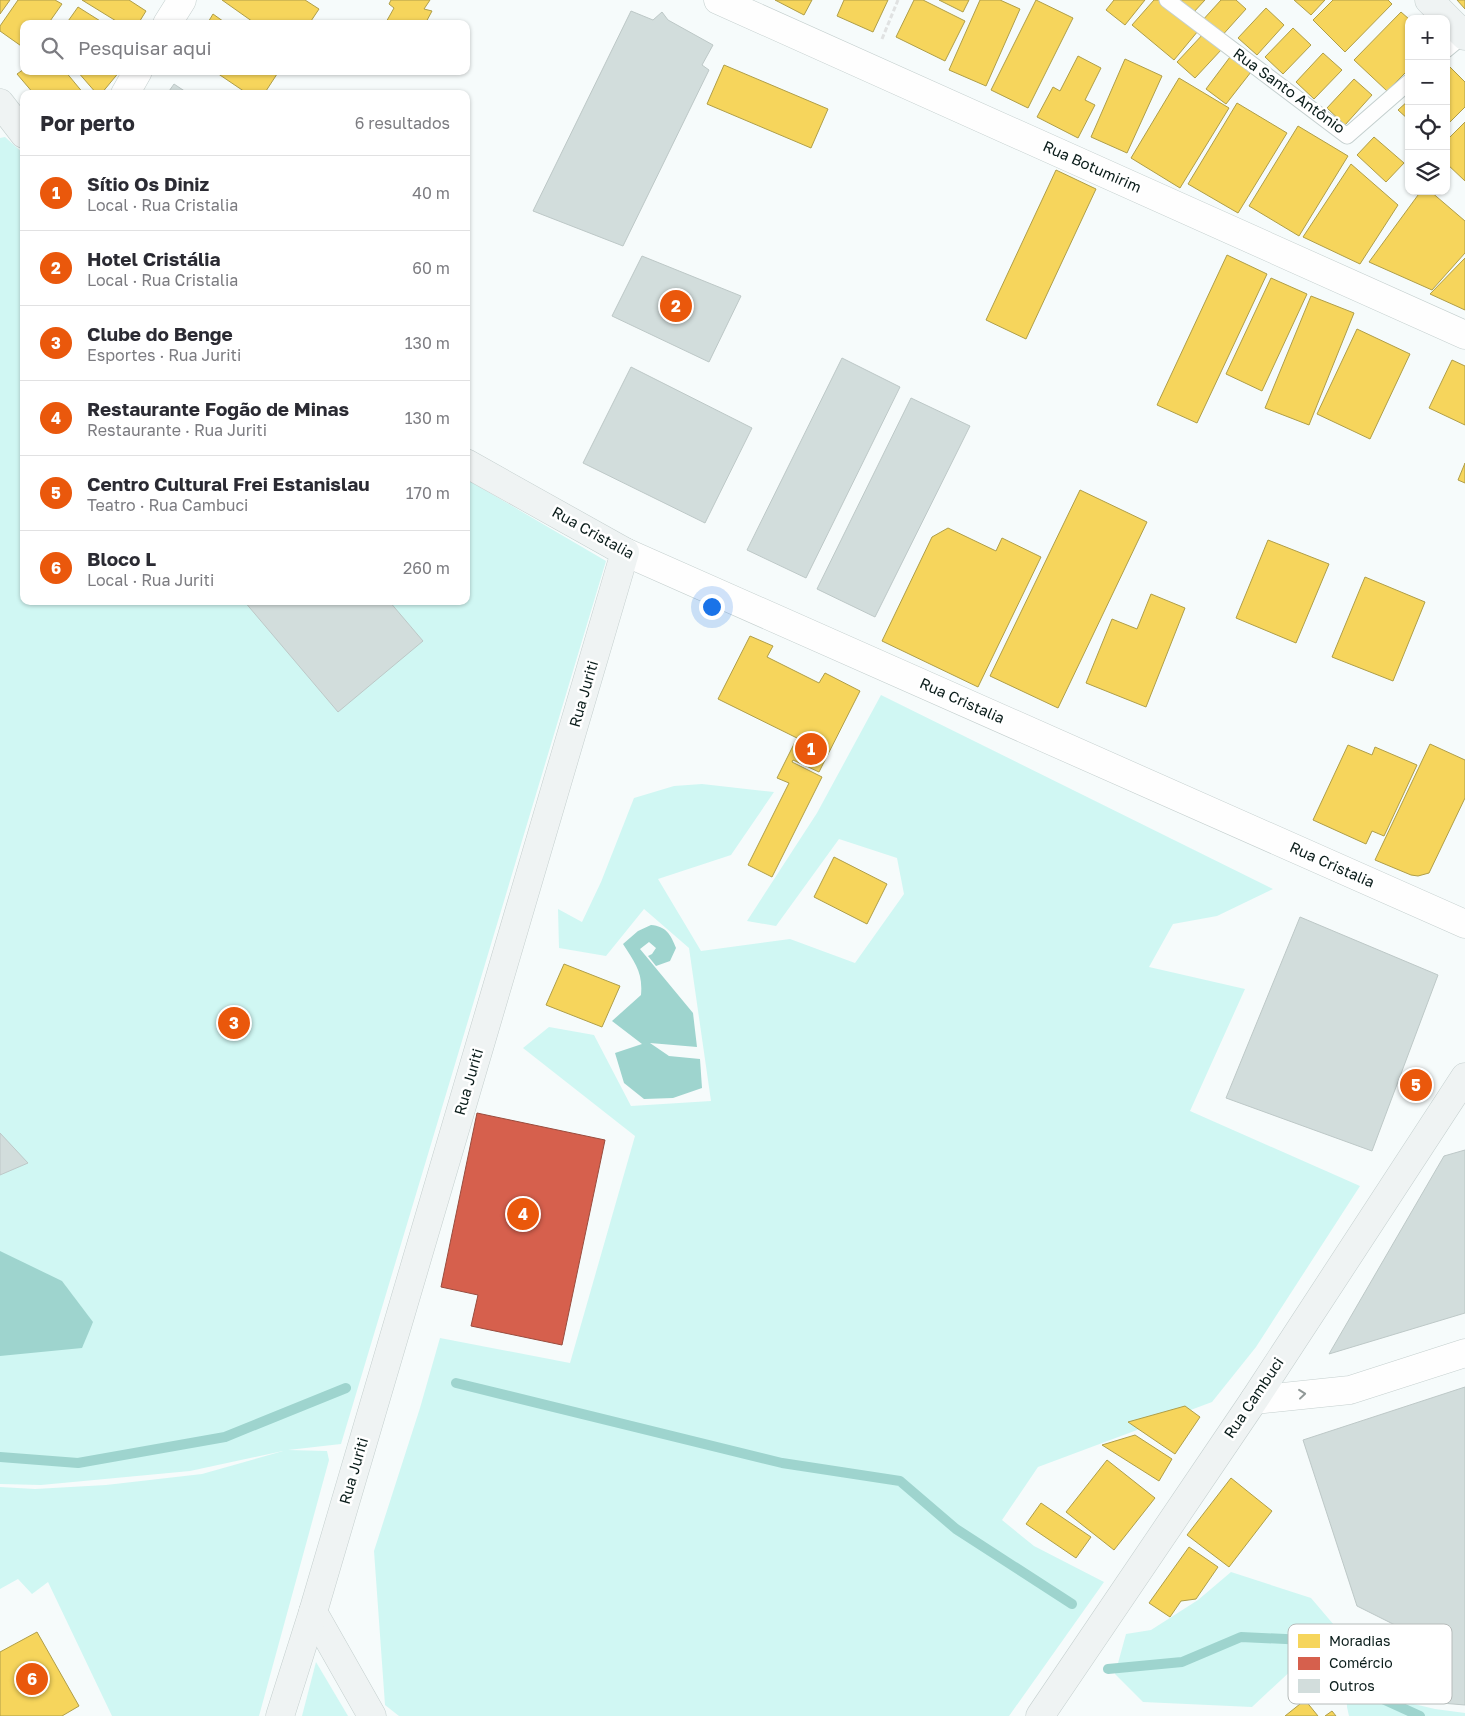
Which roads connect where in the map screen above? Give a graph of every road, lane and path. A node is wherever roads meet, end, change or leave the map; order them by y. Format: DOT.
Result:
graph roads {
  1 [pos="182,0"];
  2 [pos="718,0"];
  3 [pos="898,0"];
  4 [pos="1166,0"];
  5 [pos="1429,0"];
  6 [pos="170,20"];
  7 [pos="1458,40"];
  8 [pos="870,68"];
  9 [pos="136,75"];
  10 [pos="1405,85"];
  11 [pos="127,90"];
  12 [pos="0,103"];
  13 [pos="20,129"];
  14 [pos="1465,336"];
  15 [pos="470,465"];
  16 [pos="625,552"];
  17 [pos="1465,924"];
  18 [pos="1465,1077"];
  19 [pos="1465,1353"];
  20 [pos="1254,1400"];
  21 [pos="313,1612"];
  22 [pos="1042,1715"];
  23 [pos="280,1716"];
  24 [pos="372,1716"];
  1 -- 6 [label="street"];
  2 -- 8 [label="street, Rua Botumirim"];
  3 -- 8 [label="path"];
  4 -- 10 [label="lane, Rua Santo Antônio"];
  5 -- 7 [label="street"];
  8 -- 14 [label="street, Rua Botumirim"];
  9 -- 11 [label="street"];
  12 -- 13 [label="street"];
  15 -- 16 [label="street, Rua Cristalia"];
  16 -- 17 [label="street, Rua Cristalia"];
  16 -- 21 [label="street, Rua Juriti"];
  18 -- 20 [label="street, Rua Cambuci"];
  20 -- 19 [label="street, one-way"];
  20 -- 22 [label="street, Rua Cambuci"];
  21 -- 23 [label="street, Rua Juriti"];
  21 -- 24 [label="street"];
}
